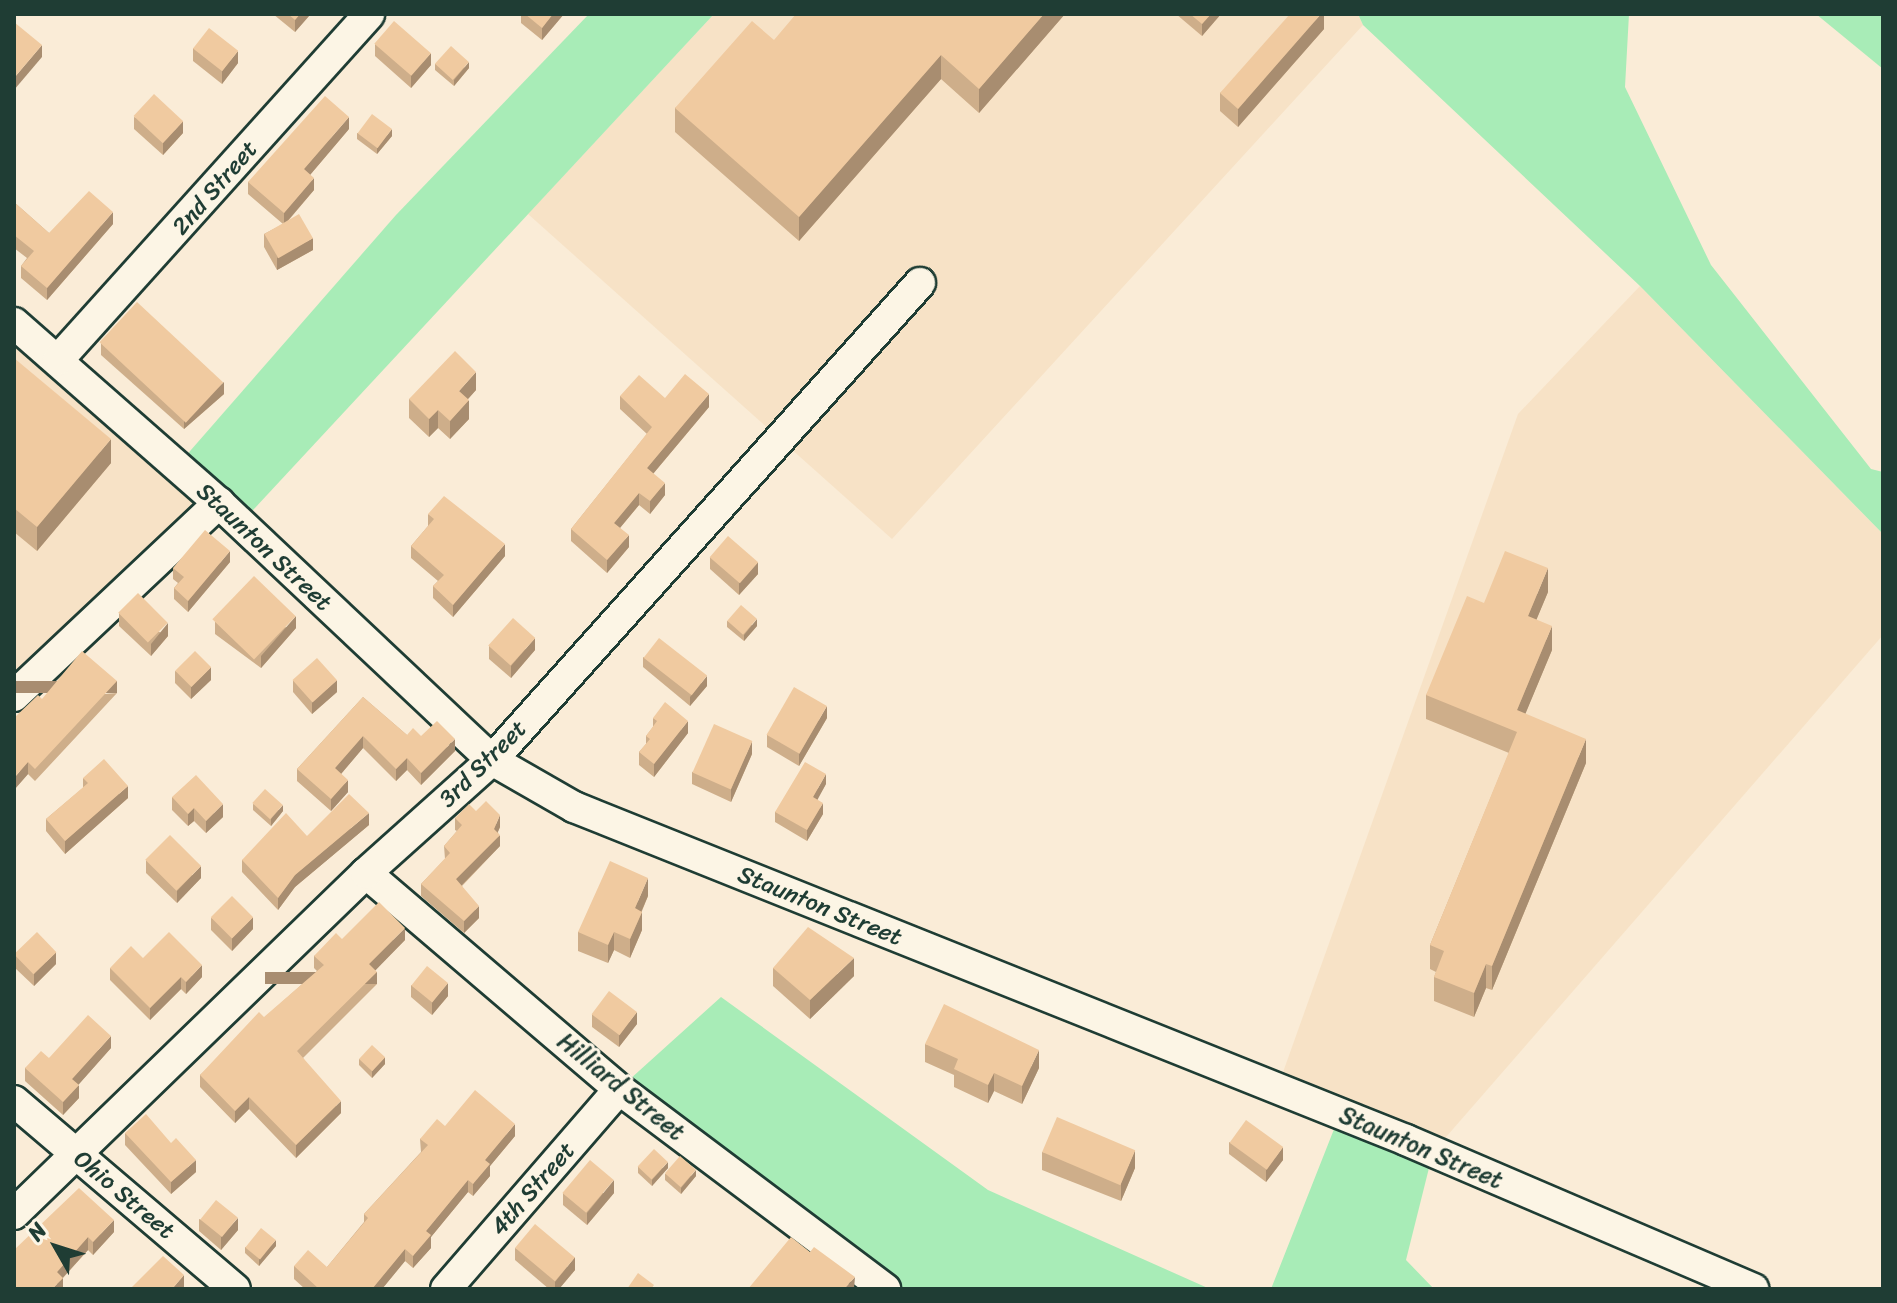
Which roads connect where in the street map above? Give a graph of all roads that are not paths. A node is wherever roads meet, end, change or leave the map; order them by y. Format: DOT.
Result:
graph roads {
  1 [pos="369,14"];
  2 [pos="920,283"];
  3 [pos="14,323"];
  4 [pos="58,360"];
  5 [pos="219,503"];
  6 [pos="14,696"];
  7 [pos="492,760"];
  8 [pos="366,873"];
  9 [pos="619,1089"];
  10 [pos="14,1101"];
  11 [pos="76,1154"];
  12 [pos="14,1214"];
  13 [pos="235,1289"];
  14 [pos="446,1289"];
  15 [pos="885,1289"];
  16 [pos="1753,1289"];
  1 -- 4 [label="street, 2nd Street"];
  2 -- 7 [label="street, 3rd Street"];
  3 -- 4 [label="street, Staunton Street"];
  4 -- 5 [label="street, Staunton Street"];
  5 -- 6 [label="street"];
  5 -- 7 [label="street, Staunton Street"];
  7 -- 8 [label="street, 3rd Street"];
  7 -- 16 [label="street, Staunton Street"];
  8 -- 9 [label="street, Hilliard Street"];
  8 -- 11 [label="street, 3rd Street"];
  9 -- 14 [label="street, 4th Street"];
  9 -- 15 [label="street, Hilliard Street"];
  10 -- 11 [label="street, Ohio Street"];
  11 -- 12 [label="street, 3rd Street"];
  11 -- 13 [label="street, Ohio Street"];
}
